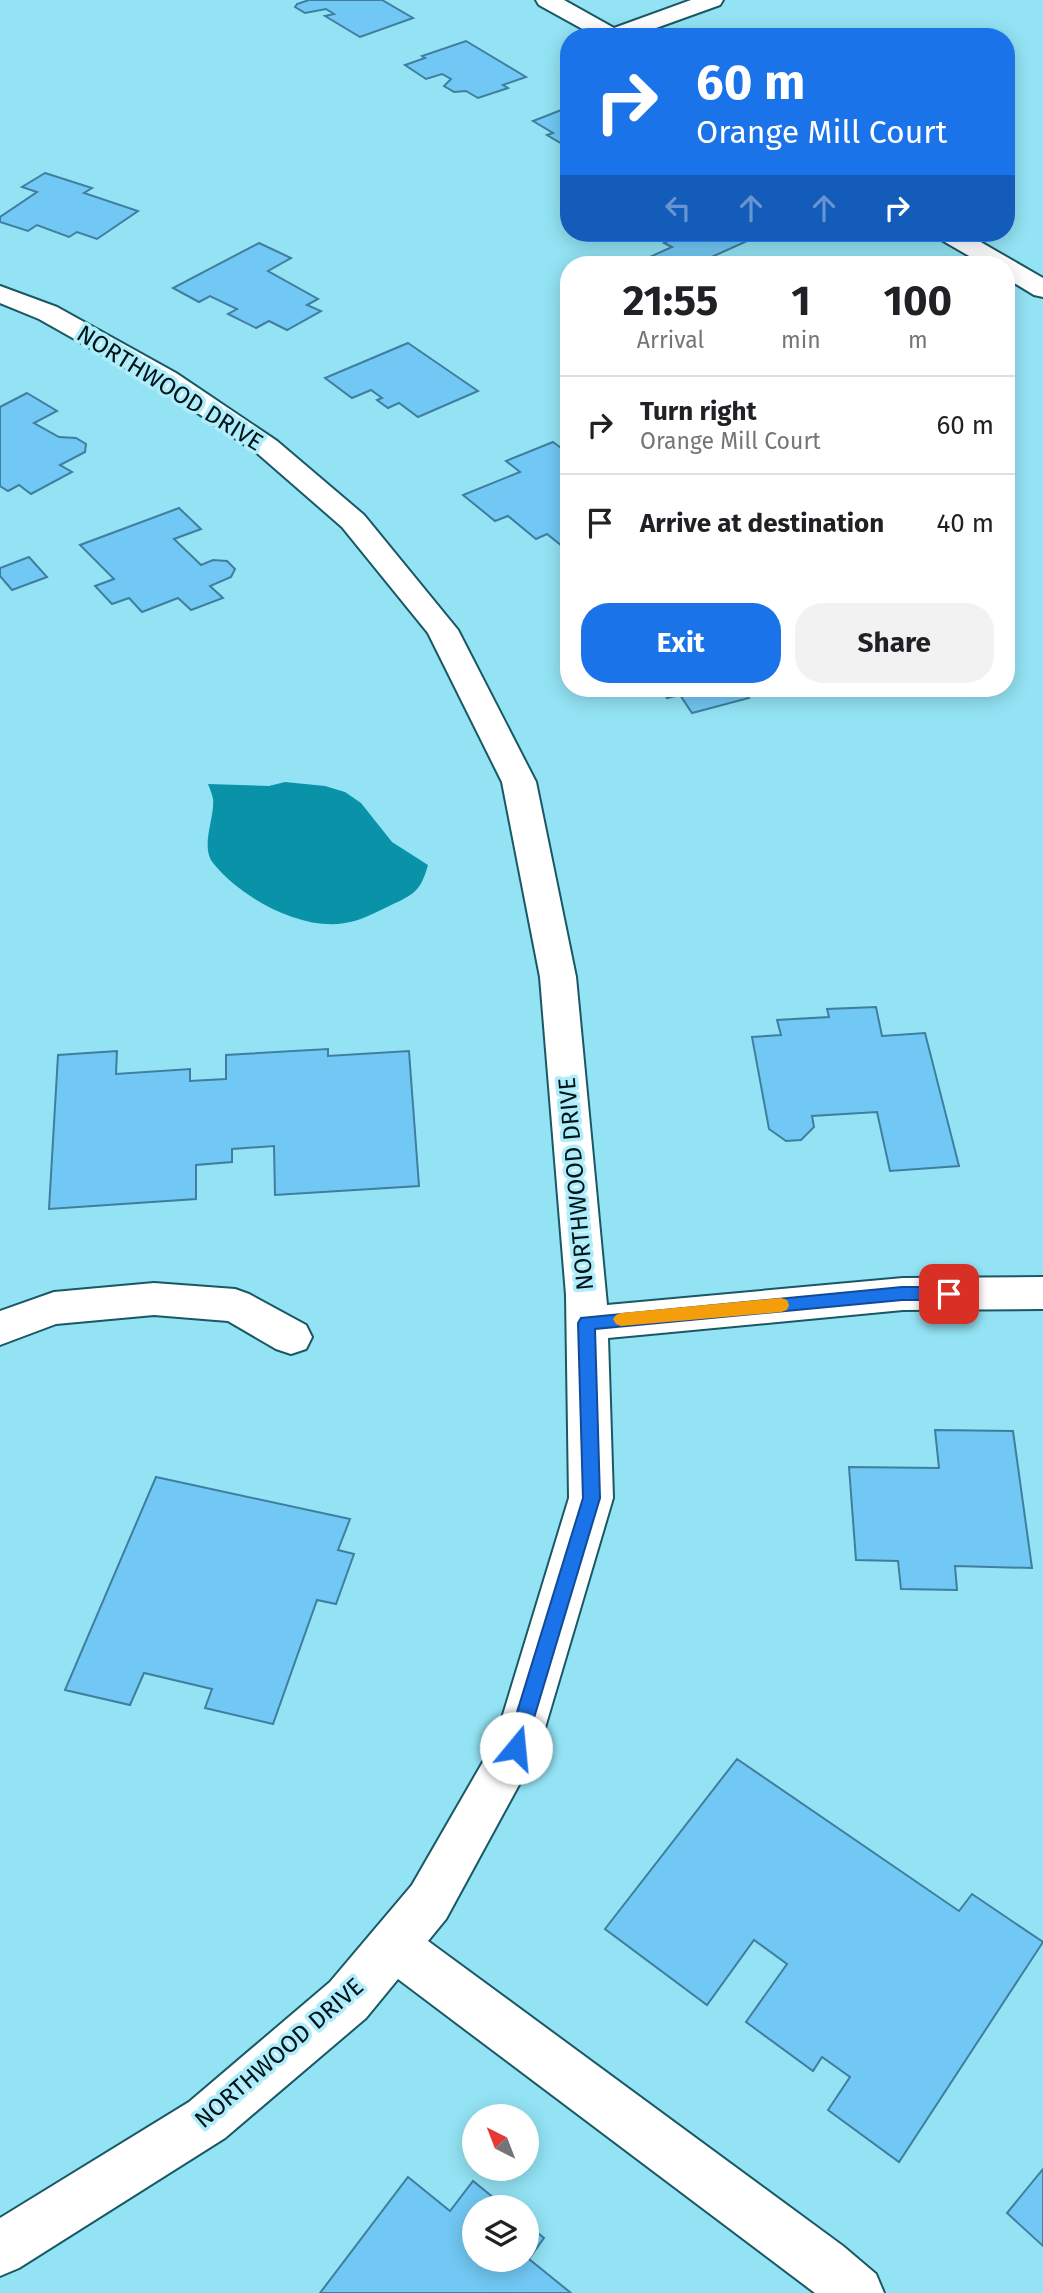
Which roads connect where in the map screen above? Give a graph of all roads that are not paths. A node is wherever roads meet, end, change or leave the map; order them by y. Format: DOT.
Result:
graph roads {
  1 [pos="547,0"];
  2 [pos="712,0"];
  3 [pos="598,28"];
  4 [pos="635,28"];
  5 [pos="963,242"];
  6 [pos="987,256"];
  7 [pos="1015,272"];
  8 [pos="1043,289"];
  9 [pos="0,293"];
  10 [pos="1043,1293"];
  11 [pos="587,1323"];
  12 [pos="0,1328"];
  13 [pos="291,1336"];
  14 [pos="393,1945"];
  15 [pos="0,2249"];
  16 [pos="857,2293"];
  1 -- 3 [label="street"];
  2 -- 4 [label="street"];
  5 -- 6 [label="street"];
  7 -- 8 [label="street"];
  9 -- 11 [label="street, NORTHWOOD DRIVE"];
  10 -- 11 [label="street"];
  11 -- 14 [label="street, NORTHWOOD DRIVE"];
  12 -- 13 [label="street"];
  14 -- 15 [label="street, NORTHWOOD DRIVE"];
  14 -- 16 [label="street"];
}
